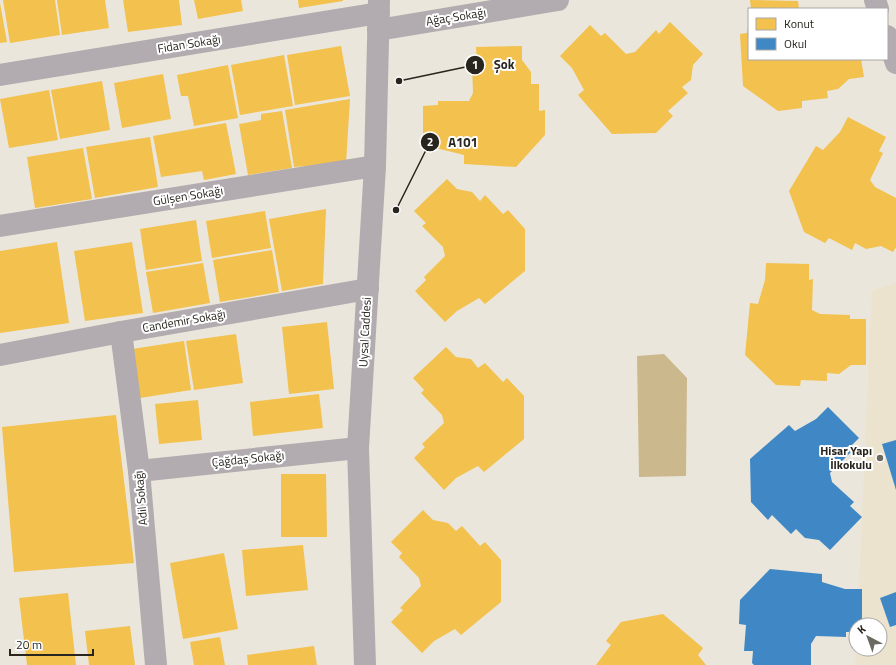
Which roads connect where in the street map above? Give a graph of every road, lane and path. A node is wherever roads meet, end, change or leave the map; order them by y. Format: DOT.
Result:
graph roads {
  1 [pos="558,0"];
  2 [pos="379,14"];
  3 [pos="888,39"];
  4 [pos="896,64"];
  5 [pos="0,75"];
  6 [pos="375,166"];
  7 [pos="0,226"];
  8 [pos="368,289"];
  9 [pos="121,332"];
  10 [pos="0,355"];
  11 [pos="358,448"];
  12 [pos="139,471"];
  13 [pos="156,665"];
  14 [pos="365,665"];
  1 -- 2 [label="street, Ağaç Sokağı"];
  2 -- 5 [label="street, Fidan Sokağı"];
  2 -- 6 [label="street, Uysal Caddesi"];
  3 -- 4 [label="street"];
  6 -- 7 [label="street, Gülşen Sokağı"];
  6 -- 8 [label="street, Uysal Caddesi"];
  8 -- 9 [label="street, Candemir Sokağı"];
  8 -- 11 [label="street, Uysal Caddesi"];
  9 -- 10 [label="street, Candemir Sokağı"];
  9 -- 12 [label="street, Adil Sokağı"];
  11 -- 12 [label="street, Çağdaş Sokağı"];
  11 -- 14 [label="street, Uysal Caddesi"];
  12 -- 13 [label="street, Adil Sokağı"];
}
